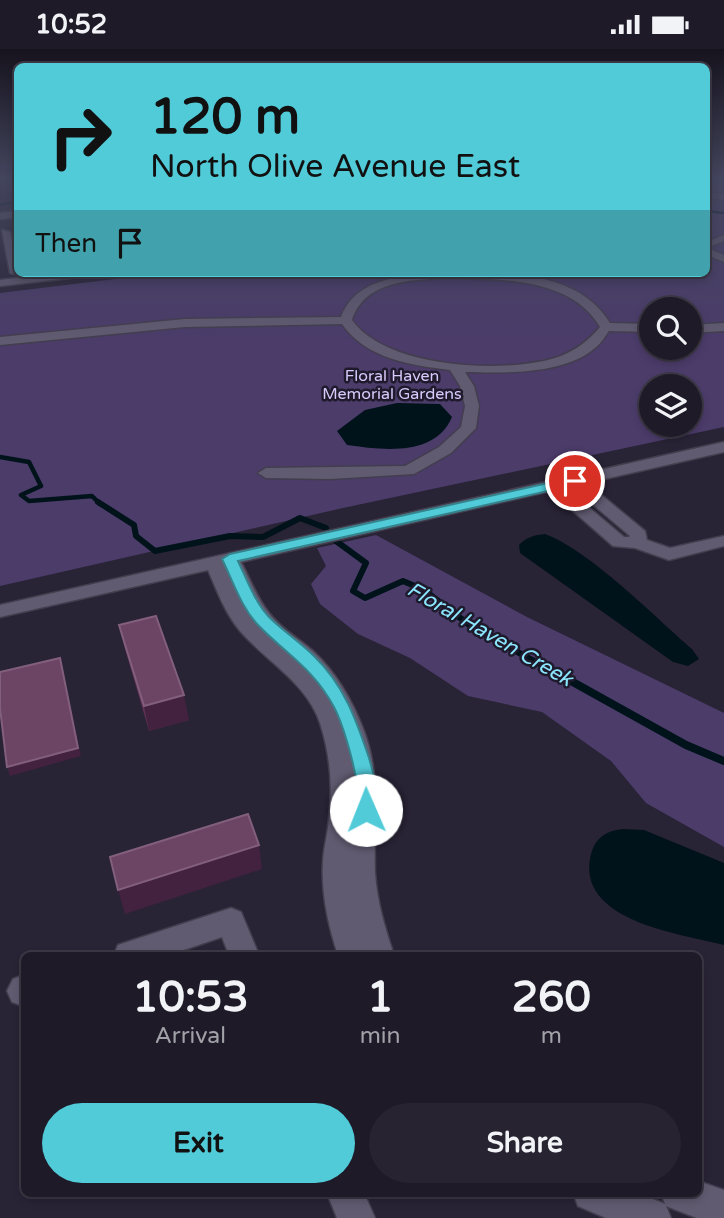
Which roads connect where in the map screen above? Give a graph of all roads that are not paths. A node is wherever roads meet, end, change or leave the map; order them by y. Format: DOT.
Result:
graph roads {
  1 [pos="3,234"];
  2 [pos="14,265"];
  3 [pos="52,277"];
  4 [pos="433,277"];
  5 [pos="494,277"];
  6 [pos="550,277"];
  7 [pos="538,282"];
  8 [pos="0,283"];
  9 [pos="345,320"];
  10 [pos="606,327"];
  11 [pos="724,327"];
  12 [pos="639,328"];
  13 [pos="702,328"];
  14 [pos="0,341"];
  15 [pos="455,367"];
  16 [pos="724,447"];
  17 [pos="266,473"];
  18 [pos="575,481"];
  19 [pos="554,486"];
  20 [pos="617,516"];
  21 [pos="596,522"];
  22 [pos="724,542"];
  23 [pos="636,543"];
  24 [pos="222,561"];
  25 [pos="0,611"];
  26 [pos="138,952"];
  27 [pos="243,952"];
  28 [pos="352,952"];
  29 [pos="378,952"];
  30 [pos="347,1197"];
  31 [pos="601,1197"];
  32 [pos="356,1218"];
  33 [pos="652,1218"];
  1 -- 2 [label="street"];
  3 -- 8 [label="street"];
  4 -- 9 [label="street"];
  5 -- 7 [label="street"];
  6 -- 7 [label="street"];
  7 -- 10 [label="street"];
  9 -- 14 [label="street"];
  9 -- 15 [label="street"];
  10 -- 12 [label="street"];
  10 -- 15 [label="street"];
  11 -- 13 [label="street"];
  15 -- 17 [label="street"];
  16 -- 18 [label="street"];
  18 -- 19 [label="street"];
  18 -- 20 [label="street"];
  19 -- 21 [label="street"];
  19 -- 24 [label="street"];
  20 -- 21 [label="street"];
  20 -- 23 [label="street"];
  21 -- 23 [label="street"];
  22 -- 23 [label="street"];
  24 -- 25 [label="street"];
  24 -- 28 [label="street"];
  24 -- 29 [label="street"];
  26 -- 27 [label="street"];
  30 -- 32 [label="street"];
  31 -- 33 [label="street"];
}
